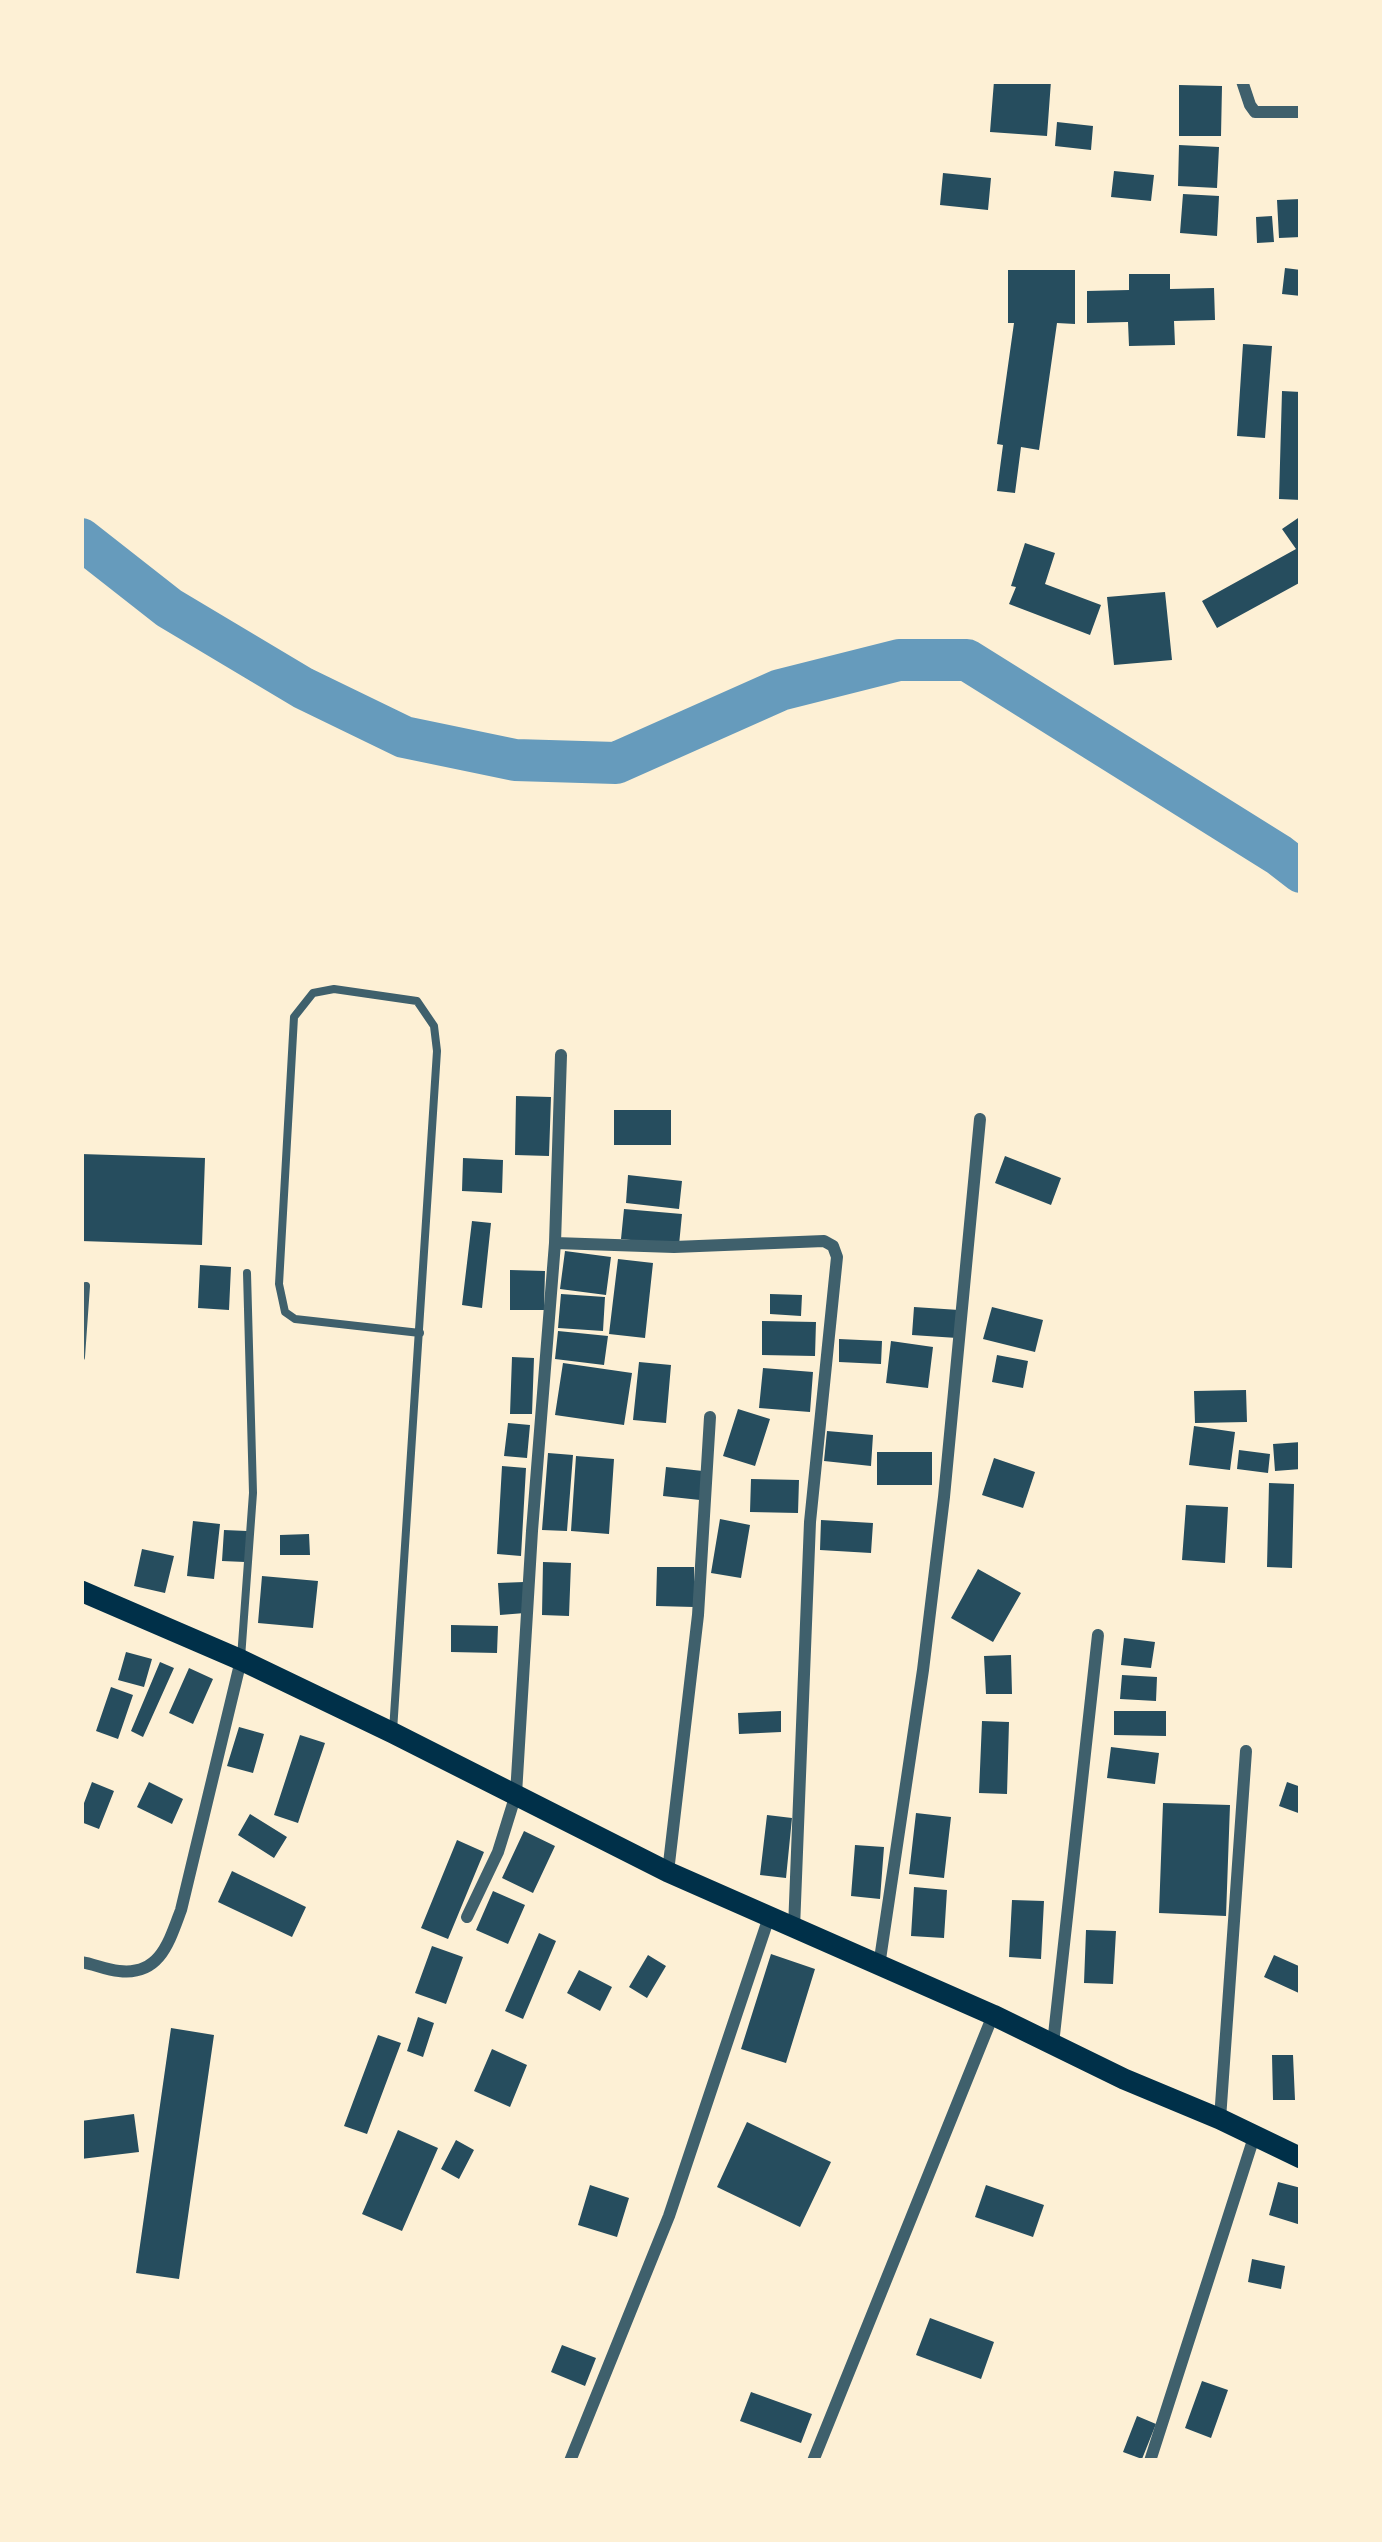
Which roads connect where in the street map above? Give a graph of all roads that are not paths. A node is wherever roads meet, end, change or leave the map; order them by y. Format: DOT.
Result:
graph roads {
  1 [pos="1241,81"];
  2 [pos="1301,112"];
  3 [pos="561,1054"];
  4 [pos="980,1119"];
  5 [pos="555,1243"];
  6 [pos="247,1273"];
  7 [pos="86,1286"];
  8 [pos="420,1333"];
  9 [pos="81,1358"];
  10 [pos="710,1417"];
  11 [pos="81,1591"];
  12 [pos="1098,1635"];
  13 [pos="242,1660"];
  14 [pos="393,1733"];
  15 [pos="1246,1751"];
  16 [pos="516,1794"];
  17 [pos="668,1873"];
  18 [pos="467,1917"];
  19 [pos="769,1917"];
  20 [pos="794,1930"];
  21 [pos="81,1962"];
  22 [pos="879,1966"];
  23 [pos="993,2015"];
  24 [pos="1053,2046"];
  25 [pos="1220,2119"];
  26 [pos="1254,2137"];
  27 [pos="1301,2158"];
  28 [pos="570,2461"];
  29 [pos="813,2461"];
  30 [pos="1150,2461"];
  1 -- 2 [label="street"];
  3 -- 5 [label="street"];
  4 -- 22 [label="street"];
  5 -- 16 [label="street"];
  5 -- 20 [label="street"];
  6 -- 13 [label="lane"];
  7 -- 9 [label="lane"];
  8 -- 8 [label="lane"];
  8 -- 14 [label="lane"];
  10 -- 17 [label="street"];
  11 -- 13 [label="main road"];
  12 -- 24 [label="street"];
  13 -- 14 [label="main road"];
  13 -- 21 [label="street"];
  14 -- 16 [label="main road"];
  15 -- 25 [label="street"];
  16 -- 17 [label="main road"];
  16 -- 18 [label="street"];
  17 -- 19 [label="main road"];
  19 -- 20 [label="main road"];
  19 -- 28 [label="street"];
  20 -- 22 [label="main road"];
  22 -- 23 [label="main road"];
  23 -- 24 [label="main road"];
  23 -- 29 [label="street"];
  24 -- 25 [label="main road"];
  25 -- 26 [label="main road"];
  26 -- 27 [label="main road"];
  26 -- 30 [label="street"];
}
